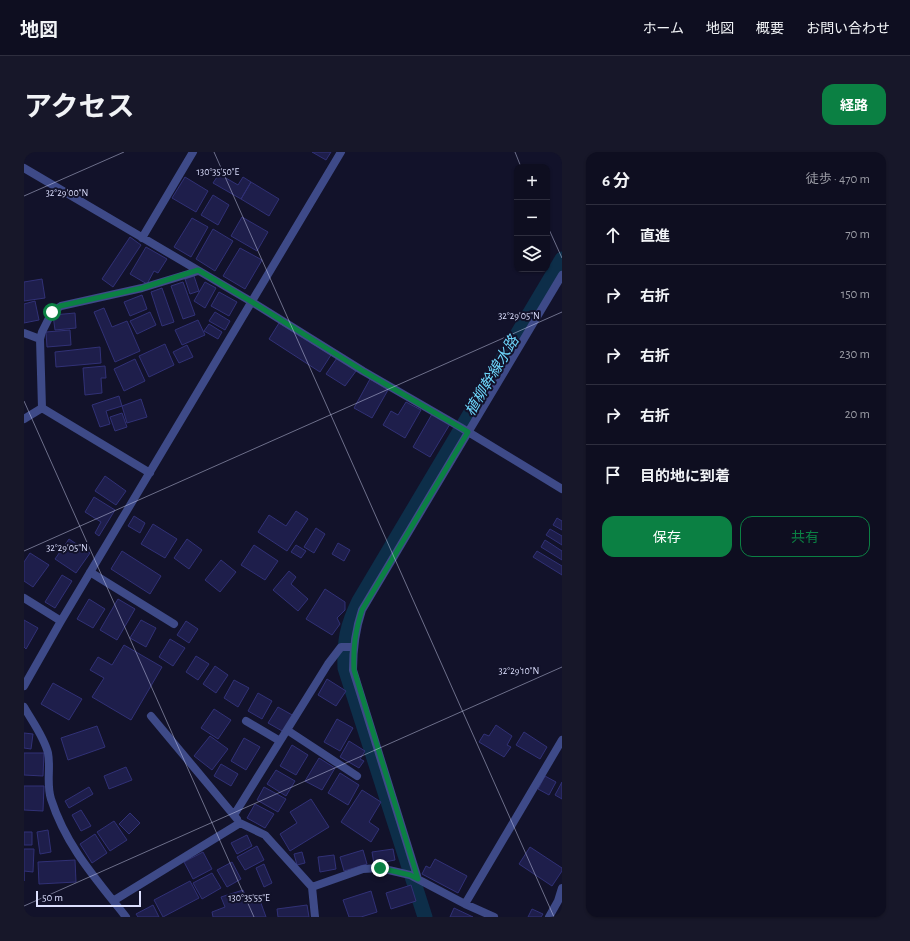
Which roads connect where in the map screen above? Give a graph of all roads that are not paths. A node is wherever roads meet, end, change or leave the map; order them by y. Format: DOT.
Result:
graph roads {
  1 [pos="193,152"];
  2 [pos="341,152"];
  3 [pos="24,168"];
  4 [pos="142,238"];
  5 [pos="198,270"];
  6 [pos="562,275"];
  7 [pos="252,302"];
  8 [pos="24,333"];
  9 [pos="40,339"];
  10 [pos="42,408"];
  11 [pos="24,419"];
  12 [pos="464,430"];
  13 [pos="150,473"];
  14 [pos="562,489"];
  15 [pos="90,572"];
  16 [pos="24,598"];
  17 [pos="61,621"];
  18 [pos="174,624"];
  19 [pos="353,647"];
  20 [pos="24,686"];
  21 [pos="24,707"];
  22 [pos="151,716"];
  23 [pos="246,721"];
  24 [pos="287,730"];
  25 [pos="562,740"];
  26 [pos="280,741"];
  27 [pos="358,776"];
  28 [pos="234,815"];
  29 [pos="240,823"];
  30 [pos="418,879"];
  31 [pos="312,887"];
  32 [pos="562,888"];
  33 [pos="113,901"];
  34 [pos="466,904"];
  35 [pos="126,917"];
  36 [pos="315,917"];
  37 [pos="494,917"];
  38 [pos="549,917"];
  1 -- 4 [label="street"];
  2 -- 7 [label="street"];
  3 -- 4 [label="street"];
  4 -- 5 [label="street"];
  5 -- 7 [label="street"];
  5 -- 9 [label="street"];
  6 -- 12 [label="street"];
  7 -- 12 [label="street"];
  7 -- 13 [label="street"];
  8 -- 9 [label="street"];
  9 -- 10 [label="street"];
  10 -- 11 [label="street"];
  10 -- 13 [label="street"];
  12 -- 14 [label="street"];
  12 -- 19 [label="street"];
  13 -- 15 [label="street"];
  15 -- 17 [label="street"];
  15 -- 18 [label="street"];
  16 -- 17 [label="street"];
  17 -- 20 [label="street"];
  19 -- 24 [label="street"];
  19 -- 30 [label="street"];
  21 -- 33 [label="street"];
  22 -- 28 [label="street"];
  23 -- 26 [label="street"];
  24 -- 26 [label="street"];
  24 -- 27 [label="street"];
  25 -- 34 [label="street"];
  26 -- 28 [label="street"];
  28 -- 29 [label="street"];
  29 -- 31 [label="street"];
  29 -- 33 [label="street"];
  30 -- 31 [label="street"];
  30 -- 34 [label="street"];
  31 -- 36 [label="street"];
  32 -- 38 [label="street"];
  33 -- 35 [label="street"];
  34 -- 37 [label="street"];
}
